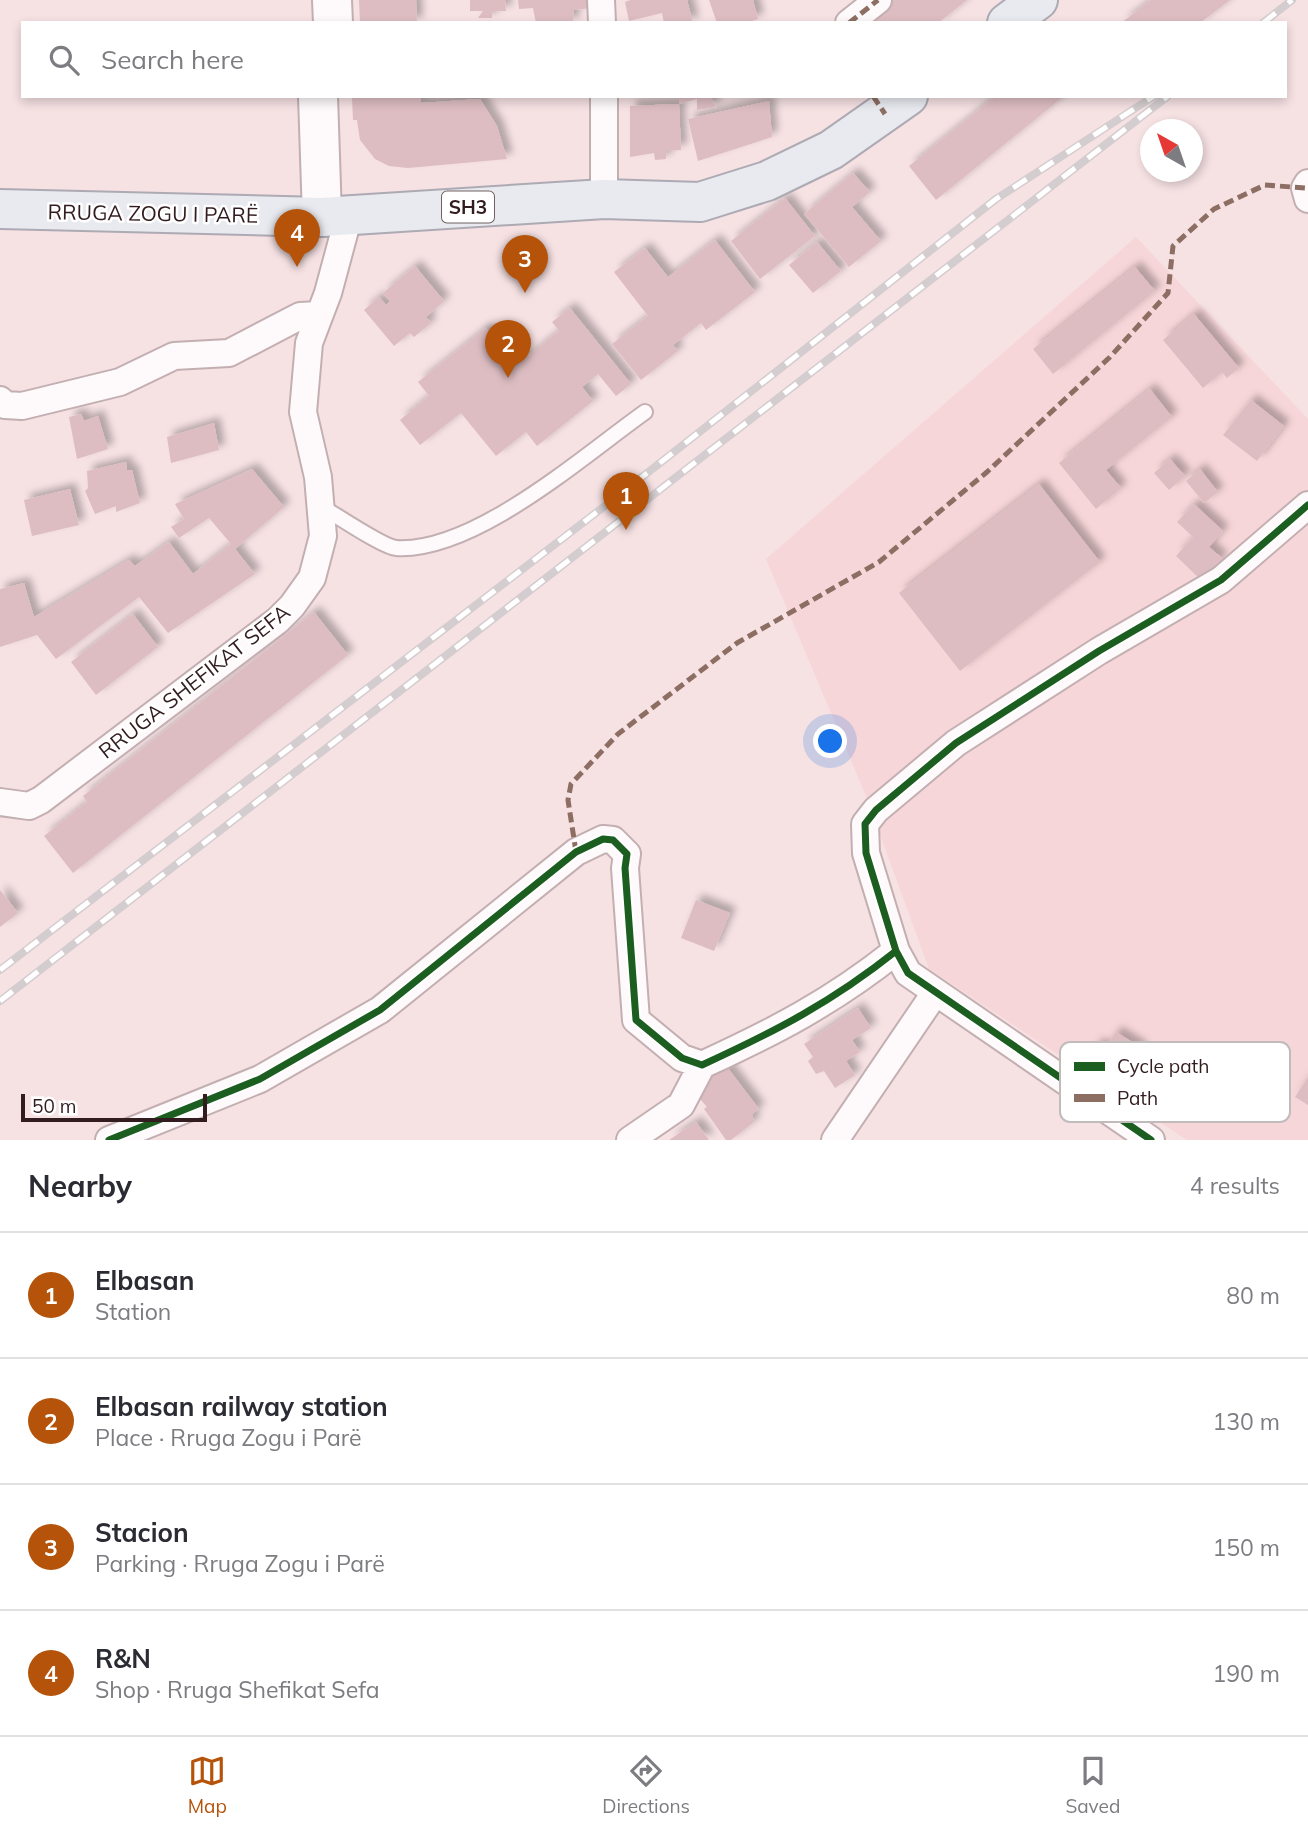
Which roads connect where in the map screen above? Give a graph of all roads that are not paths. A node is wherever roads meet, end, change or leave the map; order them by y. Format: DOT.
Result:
graph roads {
  1 [pos="314,0"];
  2 [pos="332,0"];
  3 [pos="601,0"];
  4 [pos="878,0"];
  5 [pos="1038,0"];
  6 [pos="315,21"];
  7 [pos="333,21"];
  8 [pos="602,21"];
  9 [pos="852,21"];
  10 [pos="1010,21"];
  11 [pos="318,98"];
  12 [pos="336,98"];
  13 [pos="604,98"];
  14 [pos="889,102"];
  15 [pos="1308,183"];
  16 [pos="604,199"];
  17 [pos="1308,199"];
  18 [pos="0,209"];
  19 [pos="336,216"];
  20 [pos="319,315"];
  21 [pos="0,400"];
  22 [pos="645,412"];
  23 [pos="1308,505"];
  24 [pos="322,507"];
  25 [pos="0,802"];
  26 [pos="896,951"];
  27 [pos="935,993"];
  28 [pos="702,1065"];
  29 [pos="1060,1078"];
  30 [pos="1125,1122"];
  31 [pos="108,1140"];
  32 [pos="630,1140"];
  33 [pos="835,1140"];
  34 [pos="1151,1140"];
  1 -- 6 [label="street"];
  2 -- 7 [label="street"];
  3 -- 8 [label="street"];
  4 -- 9 [label="street"];
  5 -- 10 [label="main road"];
  11 -- 19 [label="street"];
  12 -- 19 [label="street"];
  13 -- 16 [label="street"];
  14 -- 16 [label="main road, RRUGA ZOGU I PARË / SH3"];
  15 -- 17 [label="street"];
  16 -- 19 [label="main road, RRUGA ZOGU I PARË / SH3"];
  18 -- 19 [label="main road, RRUGA ZOGU I PARË / SH3"];
  19 -- 20 [label="street, RRUGA SHEFIKAT SEFA"];
  20 -- 21 [label="street"];
  20 -- 24 [label="street, RRUGA SHEFIKAT SEFA"];
  22 -- 24 [label="lane"];
  23 -- 26 [label="street"];
  24 -- 25 [label="street, RRUGA SHEFIKAT SEFA"];
  26 -- 27 [label="street"];
  26 -- 28 [label="street"];
  27 -- 29 [label="street"];
  27 -- 33 [label="street"];
  28 -- 31 [label="street"];
  28 -- 32 [label="street"];
  30 -- 34 [label="street"];
}
